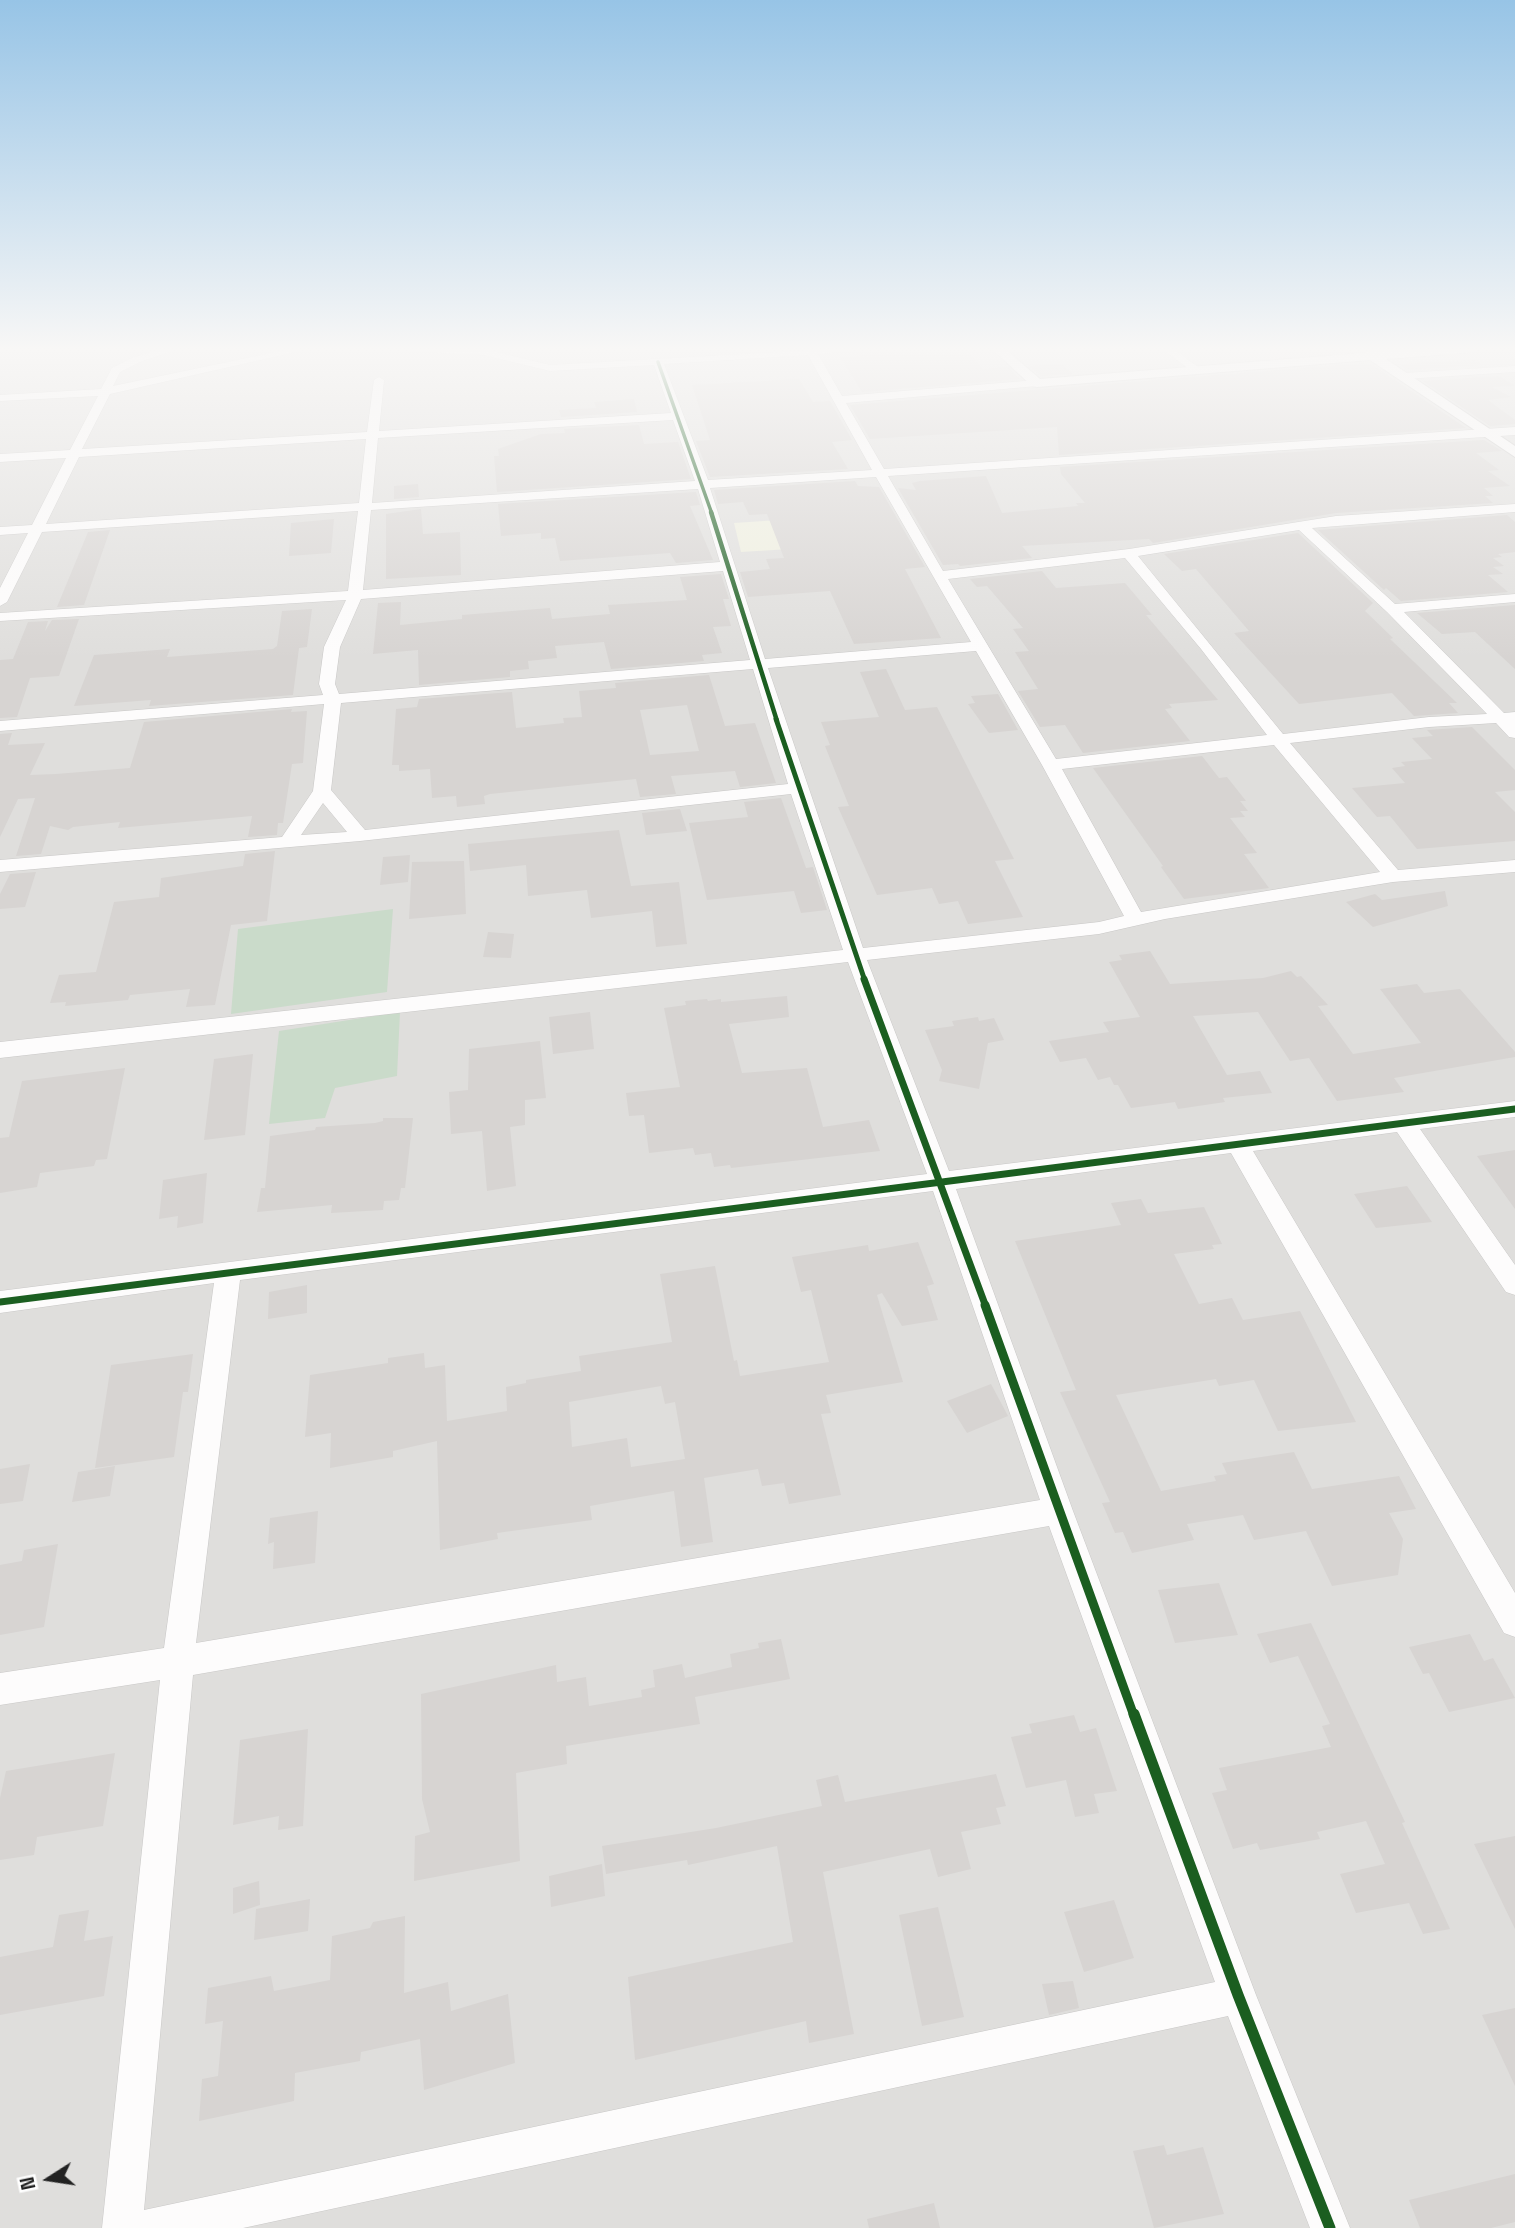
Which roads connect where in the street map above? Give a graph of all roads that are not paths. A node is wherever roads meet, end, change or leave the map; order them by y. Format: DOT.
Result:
graph roads {
  1 [pos="107,452"];
  2 [pos="370,452"];
  3 [pos="690,452"];
  4 [pos="869,452"];
  5 [pos="1192,452"];
  6 [pos="73,454"];
  7 [pos="0,458"];
  8 [pos="880,472"];
  9 [pos="703,485"];
  10 [pos="366,506"];
  11 [pos="1515,508"];
  12 [pos="1302,526"];
  13 [pos="38,529"];
  14 [pos="0,531"];
  15 [pos="1129,553"];
  16 [pos="727,566"];
  17 [pos="939,576"];
  18 [pos="355,595"];
  19 [pos="1515,598"];
  20 [pos="0,602"];
  21 [pos="1392,609"];
  22 [pos="0,617"];
  23 [pos="981,646"];
  24 [pos="760,665"];
  25 [pos="333,700"];
  26 [pos="1507,717"];
  27 [pos="0,726"];
  28 [pos="1515,733"];
  29 [pos="1278,739"];
  30 [pos="1051,765"];
  31 [pos="798,788"];
  32 [pos="322,791"];
  33 [pos="360,836"];
  34 [pos="288,843"];
  35 [pos="0,866"];
  36 [pos="1515,866"];
  37 [pos="1393,876"];
  38 [pos="1135,919"];
  39 [pos="855,955"];
  40 [pos="0,1050"];
  41 [pos="1515,1109"];
  42 [pos="1403,1122"];
  43 [pos="1238,1145"];
  44 [pos="943,1183"];
  45 [pos="228,1271"];
  46 [pos="1515,1285"];
  47 [pos="0,1302"];
  48 [pos="1058,1510"];
  49 [pos="1515,1622"];
  50 [pos="178,1662"];
  51 [pos="0,1689"];
  52 [pos="1238,1995"];
  53 [pos="122,2228"];
  54 [pos="149,2228"];
  55 [pos="1330,2228"];
  1 -- 6 [label="street"];
  2 -- 10 [label="street"];
  3 -- 9 [label="street"];
  4 -- 8 [label="street"];
  5 -- 8 [label="street"];
  6 -- 7 [label="street"];
  6 -- 13 [label="street"];
  8 -- 9 [label="street"];
  8 -- 17 [label="street"];
  9 -- 10 [label="street"];
  9 -- 16 [label="street"];
  10 -- 13 [label="street"];
  10 -- 18 [label="street"];
  11 -- 12 [label="street"];
  12 -- 15 [label="street"];
  12 -- 21 [label="street"];
  13 -- 14 [label="street"];
  13 -- 20 [label="street"];
  15 -- 17 [label="street"];
  15 -- 29 [label="street"];
  16 -- 18 [label="street"];
  16 -- 24 [label="street"];
  17 -- 23 [label="street"];
  18 -- 22 [label="street"];
  18 -- 25 [label="street"];
  19 -- 21 [label="street"];
  21 -- 26 [label="street"];
  23 -- 24 [label="street"];
  23 -- 30 [label="street"];
  24 -- 25 [label="street"];
  24 -- 31 [label="street"];
  25 -- 27 [label="street"];
  25 -- 32 [label="street"];
  26 -- 28 [label="street"];
  26 -- 29 [label="street"];
  29 -- 30 [label="street"];
  29 -- 37 [label="street"];
  30 -- 38 [label="street"];
  31 -- 33 [label="street"];
  31 -- 39 [label="street"];
  32 -- 33 [label="street"];
  32 -- 34 [label="street"];
  33 -- 34 [label="street"];
  34 -- 35 [label="street"];
  36 -- 37 [label="street"];
  37 -- 38 [label="street"];
  38 -- 39 [label="street"];
  39 -- 40 [label="street"];
  39 -- 44 [label="street"];
  41 -- 42 [label="street"];
  42 -- 43 [label="street"];
  42 -- 46 [label="street"];
  43 -- 44 [label="street"];
  43 -- 49 [label="street"];
  44 -- 45 [label="street"];
  44 -- 48 [label="street"];
  45 -- 47 [label="street"];
  45 -- 50 [label="street"];
  48 -- 50 [label="street"];
  48 -- 52 [label="street"];
  50 -- 51 [label="street"];
  50 -- 53 [label="street"];
  52 -- 54 [label="street"];
  52 -- 55 [label="street"];
}
